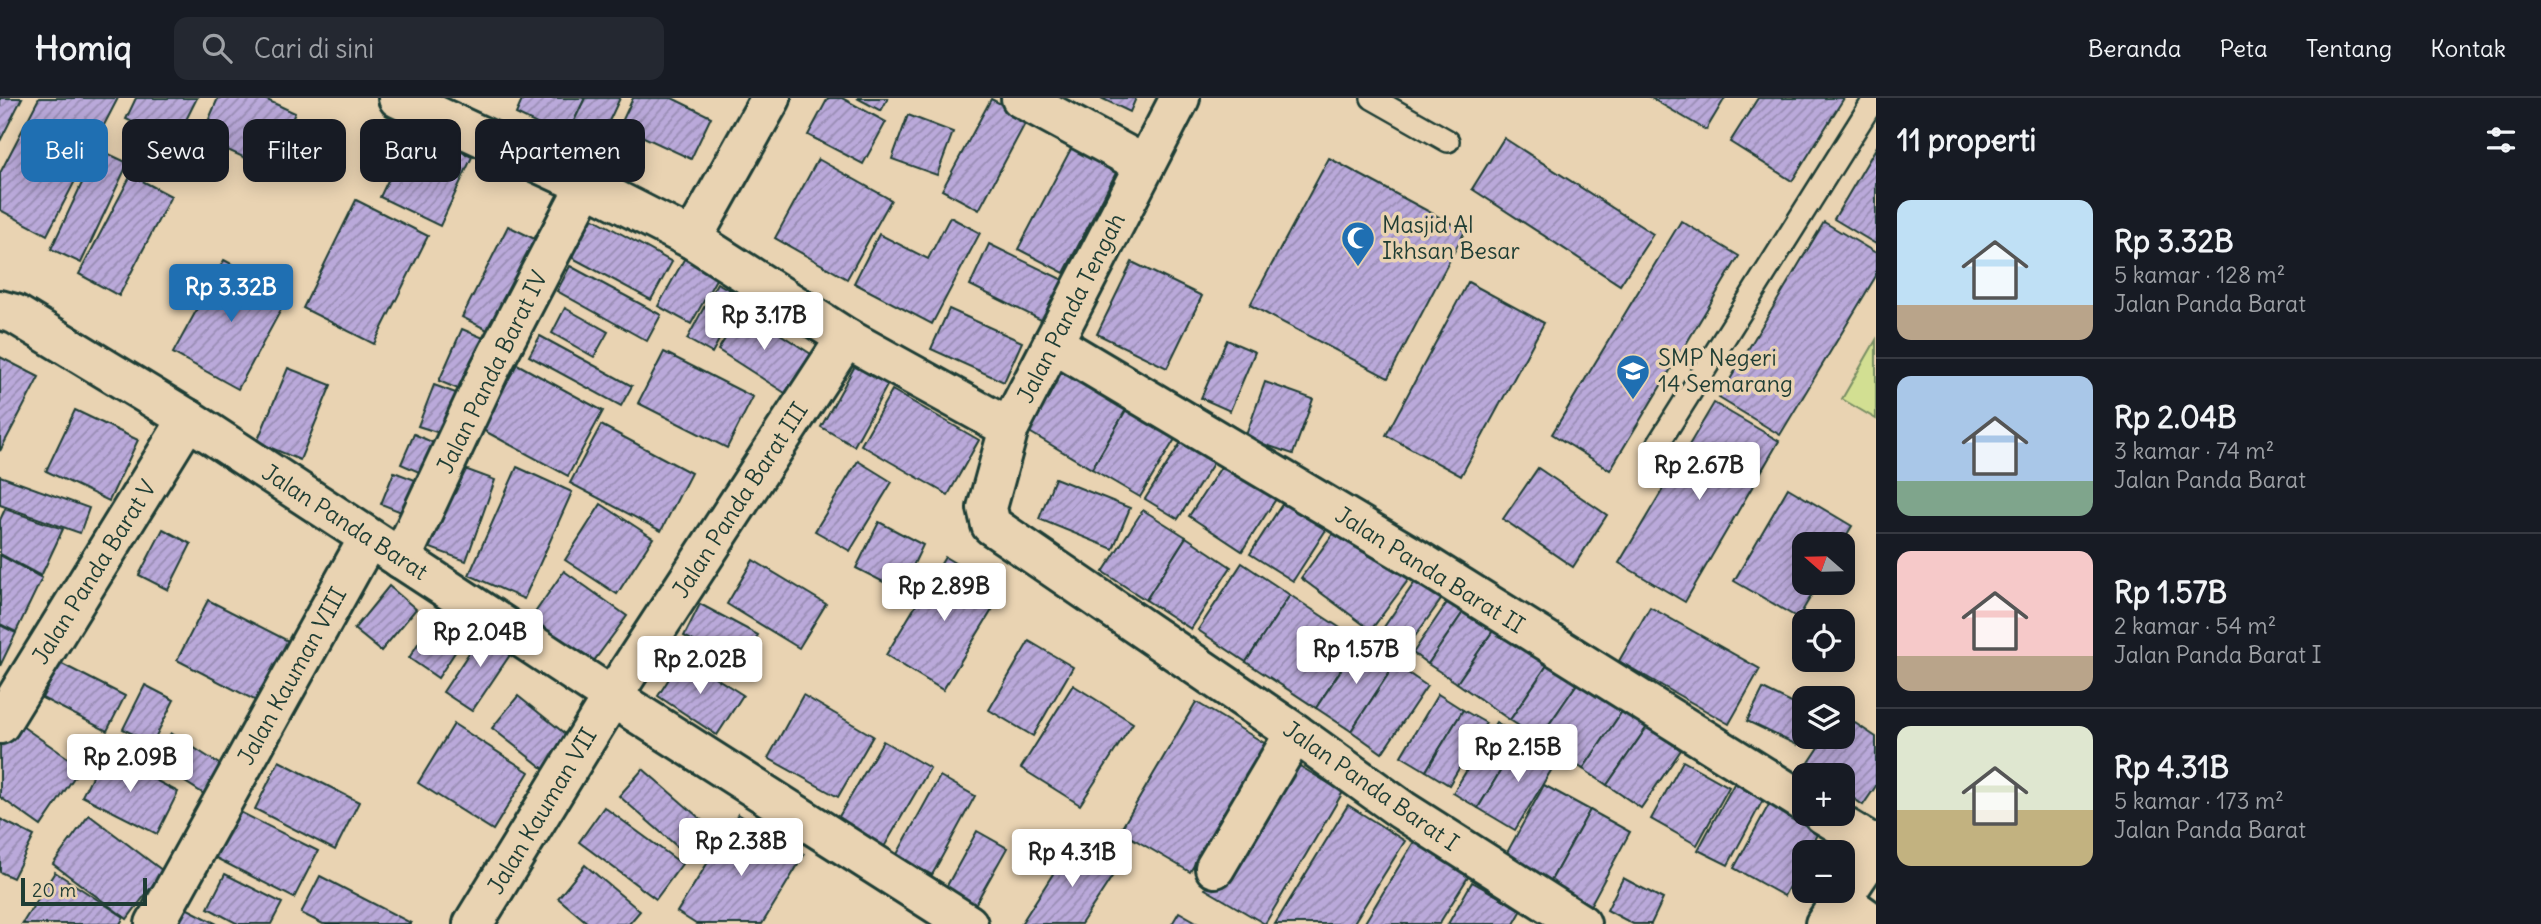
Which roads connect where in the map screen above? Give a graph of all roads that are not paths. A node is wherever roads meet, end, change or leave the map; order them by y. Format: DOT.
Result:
graph roads {
  1 [pos="398,98"];
  2 [pos="771,98"];
  3 [pos="1021,98"];
  4 [pos="1180,98"];
  5 [pos="1372,98"];
  6 [pos="1875,98"];
  7 [pos="1448,141"];
  8 [pos="1145,165"];
  9 [pos="586,185"];
  10 [pos="692,239"];
  11 [pos="0,310"];
  12 [pos="846,338"];
  13 [pos="1053,343"];
  14 [pos="188,419"];
  15 [pos="1009,428"];
  16 [pos="1658,444"];
  17 [pos="991,525"];
  18 [pos="368,539"];
  19 [pos="401,559"];
  20 [pos="612,697"];
  21 [pos="0,724"];
  22 [pos="1295,733"];
  23 [pos="1792,794"];
  24 [pos="1842,826"];
  25 [pos="1876,847"];
  26 [pos="1215,868"];
  27 [pos="1833,912"];
  28 [pos="155,924"];
  29 [pos="473,924"];
  30 [pos="968,924"];
  31 [pos="1581,924"];
  32 [pos="1874,924"];
  1 -- 9 [label="street"];
  2 -- 10 [label="street"];
  3 -- 8 [label="street"];
  4 -- 8 [label="street, Jalan Panda Tengah"];
  5 -- 7 [label="lane"];
  6 -- 16 [label="lane"];
  8 -- 13 [label="street, Jalan Panda Tengah"];
  9 -- 10 [label="street"];
  9 -- 19 [label="street, Jalan Panda Barat IV"];
  10 -- 12 [label="street"];
  11 -- 14 [label="street, Jalan Panda Barat"];
  12 -- 15 [label="street"];
  12 -- 20 [label="street, Jalan Panda Barat III"];
  13 -- 15 [label="street, Jalan Panda Tengah"];
  13 -- 23 [label="street, Jalan Panda Barat II"];
  14 -- 18 [label="street, Jalan Panda Barat"];
  14 -- 21 [label="street, Jalan Panda Barat V"];
  15 -- 17 [label="street, Jalan Panda Tengah"];
  17 -- 22 [label="street, Jalan Panda Barat I"];
  18 -- 19 [label="street, Jalan Panda Barat"];
  18 -- 28 [label="street, Jalan Kauman VIII"];
  19 -- 20 [label="street, Jalan Panda Barat"];
  20 -- 29 [label="street, Jalan Kauman VII"];
  20 -- 30 [label="street, Jalan Panda Barat"];
  22 -- 26 [label="street"];
  22 -- 31 [label="street, Jalan Panda Barat I"];
  24 -- 25 [label="street"];
  25 -- 27 [label="street"];
  27 -- 32 [label="street"];
}
